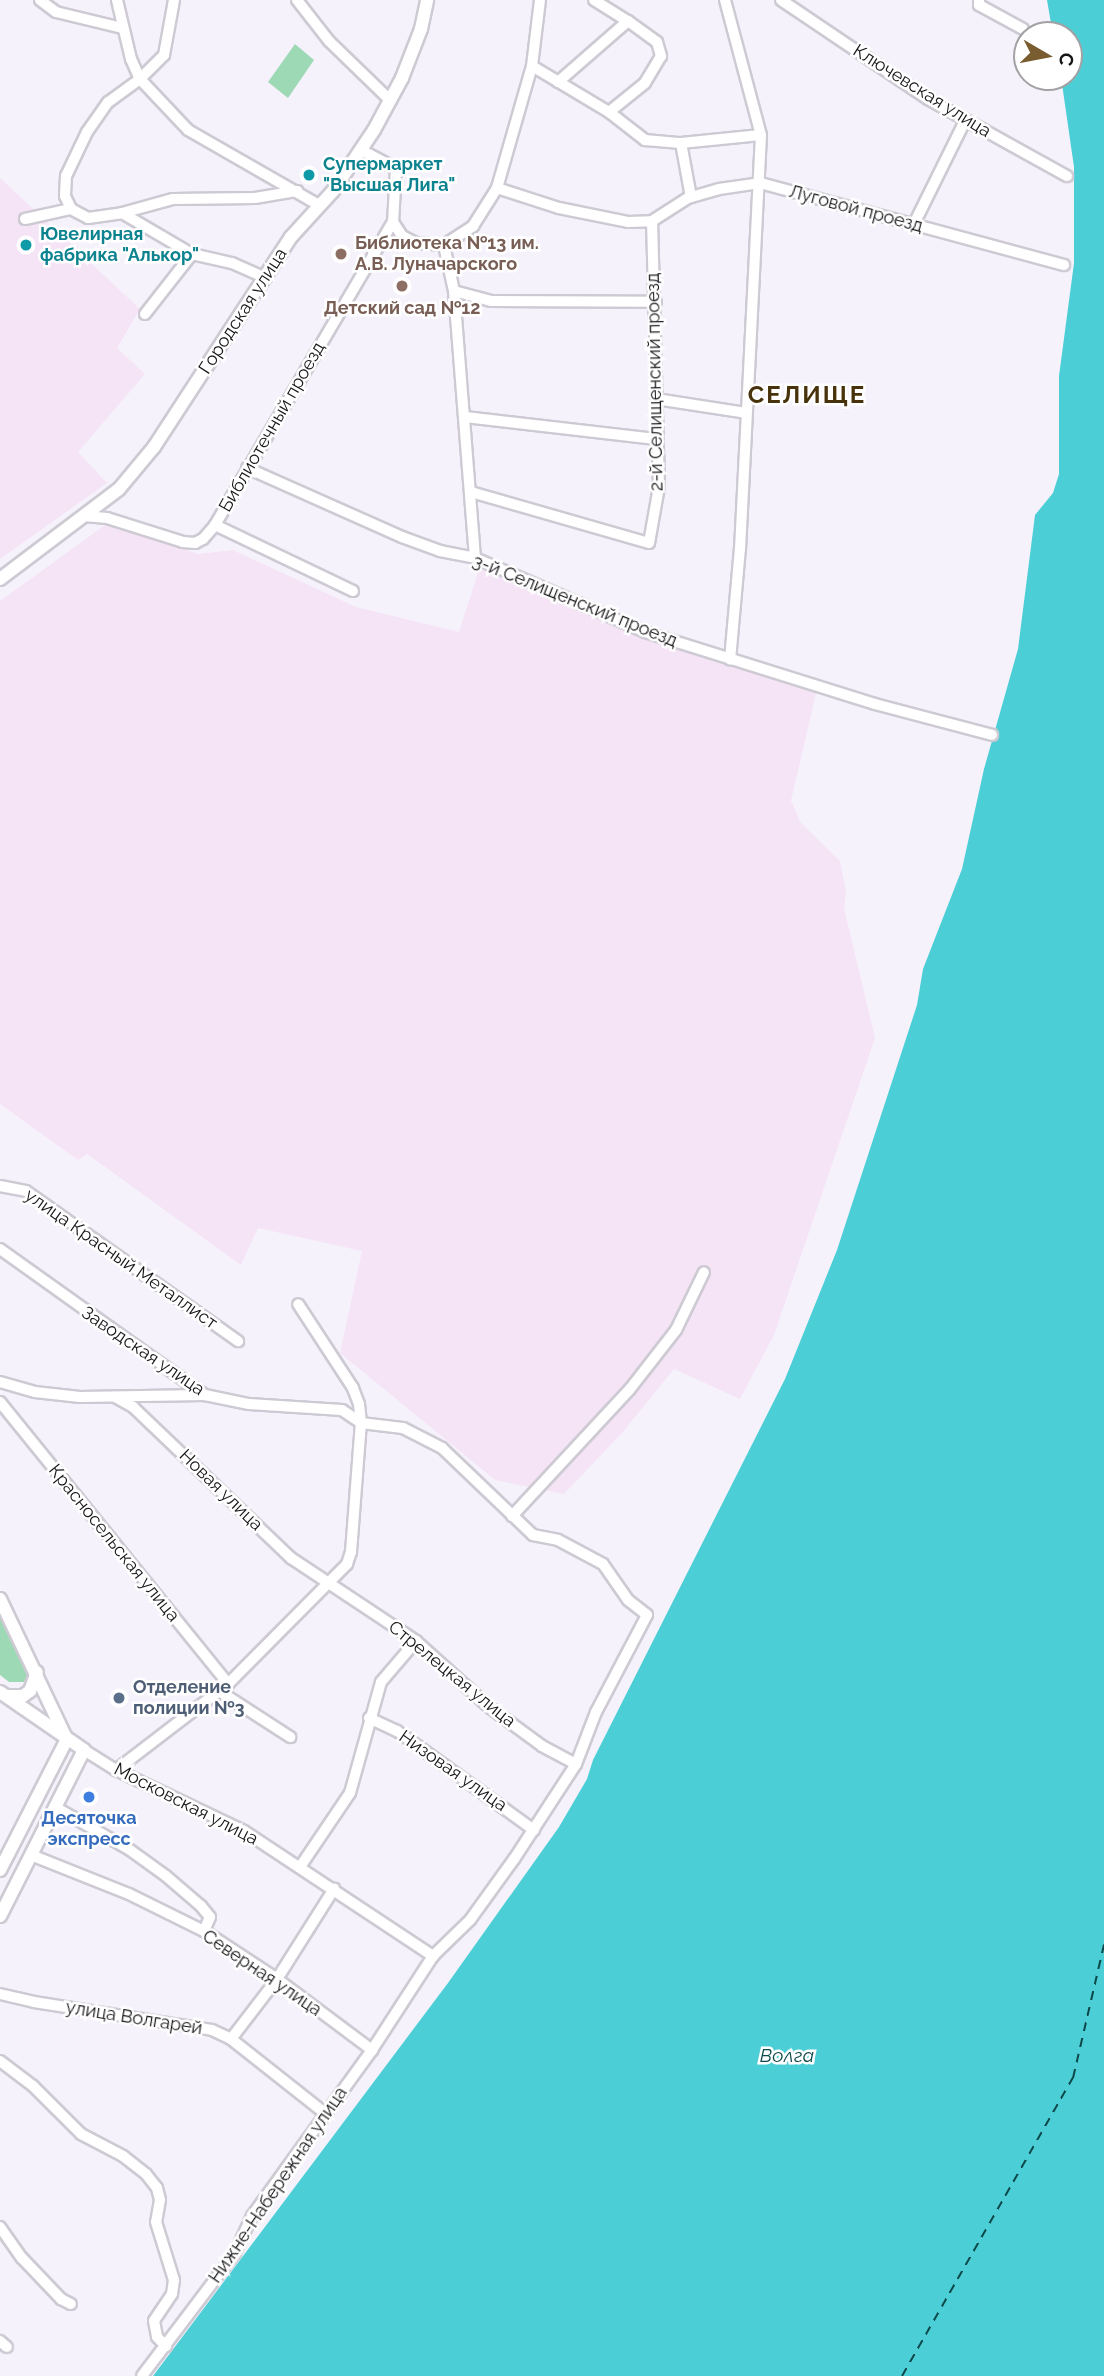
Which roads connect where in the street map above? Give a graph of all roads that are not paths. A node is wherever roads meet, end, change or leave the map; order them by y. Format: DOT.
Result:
graph roads {
  1 [pos="40,0"];
  2 [pos="117,0"];
  3 [pos="174,0"];
  4 [pos="297,0"];
  5 [pos="427,0"];
  6 [pos="540,0"];
  7 [pos="594,0"];
  8 [pos="725,0"];
  9 [pos="781,0"];
  10 [pos="979,0"];
  11 [pos="628,21"];
  12 [pos="1013,24"];
  13 [pos="122,28"];
  14 [pos="532,66"];
  15 [pos="140,79"];
  16 [pos="558,82"];
  17 [pos="391,101"];
  18 [pos="609,112"];
  19 [pos="965,121"];
  20 [pos="761,135"];
  21 [pos="681,143"];
  22 [pos="361,150"];
  23 [pos="1068,176"];
  24 [pos="760,183"];
  25 [pos="497,188"];
  26 [pos="297,191"];
  27 [pos="691,197"];
  28 [pos="319,205"];
  29 [pos="71,209"];
  30 [pos="122,213"];
  31 [pos="25,219"];
  32 [pos="652,220"];
  33 [pos="393,222"];
  34 [pos="914,224"];
  35 [pos="444,245"];
  36 [pos="192,254"];
  37 [pos="1064,265"];
  38 [pos="266,278"];
  39 [pos="454,291"];
  40 [pos="656,302"];
  41 [pos="145,314"];
  42 [pos="656,399"];
  43 [pos="746,413"];
  44 [pos="465,417"];
  45 [pos="656,439"];
  46 [pos="247,468"];
  47 [pos="471,492"];
  48 [pos="84,516"];
  49 [pos="215,525"];
  50 [pos="475,558"];
  51 [pos="0,579"];
  52 [pos="353,591"];
  53 [pos="730,660"];
  54 [pos="992,734"];
  55 [pos="0,1186"];
  56 [pos="0,1249"];
  57 [pos="705,1272"];
  58 [pos="298,1304"];
  59 [pos="238,1341"];
  60 [pos="0,1382"];
  61 [pos="205,1395"];
  62 [pos="115,1397"];
  63 [pos="0,1402"];
  64 [pos="361,1423"];
  65 [pos="512,1516"];
  66 [pos="329,1583"];
  67 [pos="0,1599"];
  68 [pos="648,1615"];
  69 [pos="415,1641"];
  70 [pos="37,1672"];
  71 [pos="224,1687"];
  72 [pos="3,1694"];
  73 [pos="369,1718"];
  74 [pos="290,1737"];
  75 [pos="67,1739"];
  76 [pos="84,1750"];
  77 [pos="576,1764"];
  78 [pos="116,1770"];
  79 [pos="55,1807"];
  80 [pos="534,1830"];
  81 [pos="31,1854"];
  82 [pos="300,1867"];
  83 [pos="0,1870"];
  84 [pos="334,1889"];
  85 [pos="0,1916"];
  86 [pos="204,1931"];
  87 [pos="433,1956"];
  88 [pos="277,1979"];
  89 [pos="0,1994"];
  90 [pos="231,2039"];
  91 [pos="372,2050"];
  92 [pos="0,2060"];
  93 [pos="326,2113"];
  94 [pos="0,2227"];
  95 [pos="71,2304"];
  96 [pos="166,2346"];
  97 [pos="142,2376"];
  1 -- 13 [label="street"];
  2 -- 13 [label="street"];
  3 -- 15 [label="street"];
  4 -- 17 [label="street"];
  5 -- 17 [label="street, Городская улица"];
  6 -- 14 [label="street"];
  7 -- 11 [label="street"];
  8 -- 20 [label="street"];
  9 -- 19 [label="street, Ключевская улица"];
  10 -- 12 [label="street"];
  11 -- 16 [label="street"];
  11 -- 18 [label="street"];
  13 -- 15 [label="street"];
  14 -- 16 [label="street"];
  14 -- 25 [label="street"];
  15 -- 26 [label="street"];
  15 -- 29 [label="street"];
  16 -- 18 [label="street"];
  17 -- 22 [label="street, Городская улица"];
  18 -- 21 [label="street"];
  19 -- 23 [label="street, Ключевская улица"];
  19 -- 34 [label="street"];
  20 -- 21 [label="street"];
  20 -- 24 [label="street"];
  21 -- 27 [label="street"];
  22 -- 28 [label="street, Городская улица"];
  22 -- 33 [label="street"];
  24 -- 27 [label="street, Луговой проезд"];
  24 -- 34 [label="street, Луговой проезд"];
  24 -- 43 [label="street"];
  25 -- 32 [label="street"];
  25 -- 35 [label="street"];
  26 -- 28 [label="street"];
  26 -- 30 [label="street"];
  27 -- 32 [label="street, Луговой проезд"];
  28 -- 38 [label="street, Городская улица"];
  29 -- 30 [label="street"];
  29 -- 31 [label="street"];
  30 -- 36 [label="street"];
  32 -- 40 [label="street, 2-й Селищенский проезд"];
  33 -- 35 [label="street"];
  33 -- 46 [label="street, Библиотечный проезд"];
  34 -- 37 [label="street, Луговой проезд"];
  35 -- 39 [label="street"];
  36 -- 38 [label="street"];
  36 -- 41 [label="street"];
  38 -- 48 [label="street, Городская улица"];
  39 -- 40 [label="street"];
  39 -- 44 [label="street"];
  40 -- 42 [label="street, 2-й Селищенский проезд"];
  42 -- 43 [label="street"];
  42 -- 45 [label="street, 2-й Селищенский проезд"];
  43 -- 53 [label="street"];
  44 -- 45 [label="street"];
  44 -- 47 [label="street"];
  45 -- 47 [label="street, 2-й Селищенский проезд"];
  46 -- 49 [label="street, Библиотечный проезд"];
  46 -- 50 [label="street, 3-й Селищенский проезд"];
  47 -- 50 [label="street"];
  48 -- 49 [label="street, Библиотечный проезд"];
  48 -- 51 [label="street, Городская улица"];
  49 -- 52 [label="street, Библиотечный проезд"];
  50 -- 53 [label="street, 3-й Селищенский проезд"];
  53 -- 54 [label="street, 3-й Селищенский проезд"];
  55 -- 59 [label="street, улица Красный Металлист"];
  56 -- 61 [label="street, Заводская улица"];
  57 -- 65 [label="street"];
  58 -- 64 [label="street"];
  60 -- 62 [label="street"];
  61 -- 62 [label="street"];
  61 -- 64 [label="street, Заводская улица"];
  62 -- 66 [label="street, Новая улица"];
  63 -- 71 [label="street, Красносельская улица"];
  64 -- 65 [label="street, Заводская улица"];
  64 -- 66 [label="street"];
  65 -- 68 [label="street, Заводская улица"];
  66 -- 69 [label="street, Стрелецкая улица"];
  66 -- 71 [label="street"];
  67 -- 70 [label="street"];
  68 -- 77 [label="street, Нижне-Набережная улица"];
  69 -- 73 [label="street"];
  69 -- 77 [label="street, Стрелецкая улица"];
  70 -- 72 [label="street"];
  70 -- 75 [label="street"];
  71 -- 74 [label="street, Красносельская улица"];
  71 -- 78 [label="street"];
  72 -- 75 [label="street, Московская улица"];
  73 -- 80 [label="street, Низовая улица"];
  73 -- 82 [label="street"];
  75 -- 76 [label="street, Московская улица"];
  75 -- 83 [label="street"];
  76 -- 78 [label="street, Московская улица"];
  76 -- 79 [label="street"];
  77 -- 80 [label="street, Нижне-Набережная улица"];
  78 -- 82 [label="street, Московская улица"];
  79 -- 81 [label="street"];
  79 -- 86 [label="street"];
  80 -- 87 [label="street, Нижне-Набережная улица"];
  81 -- 85 [label="street"];
  81 -- 86 [label="street, Северная улица"];
  82 -- 84 [label="street, Московская улица"];
  84 -- 87 [label="street, Московская улица"];
  84 -- 88 [label="street"];
  86 -- 88 [label="street, Северная улица"];
  87 -- 91 [label="street, Нижне-Набережная улица"];
  88 -- 90 [label="street"];
  88 -- 91 [label="street, Северная улица"];
  89 -- 90 [label="street, улица Волгарей"];
  90 -- 93 [label="street, улица Волгарей"];
  91 -- 93 [label="street, Нижне-Набережная улица"];
  92 -- 96 [label="street"];
  93 -- 96 [label="street, Нижне-Набережная улица"];
  94 -- 95 [label="street"];
  96 -- 97 [label="street, Нижне-Набережная улица"];
}
